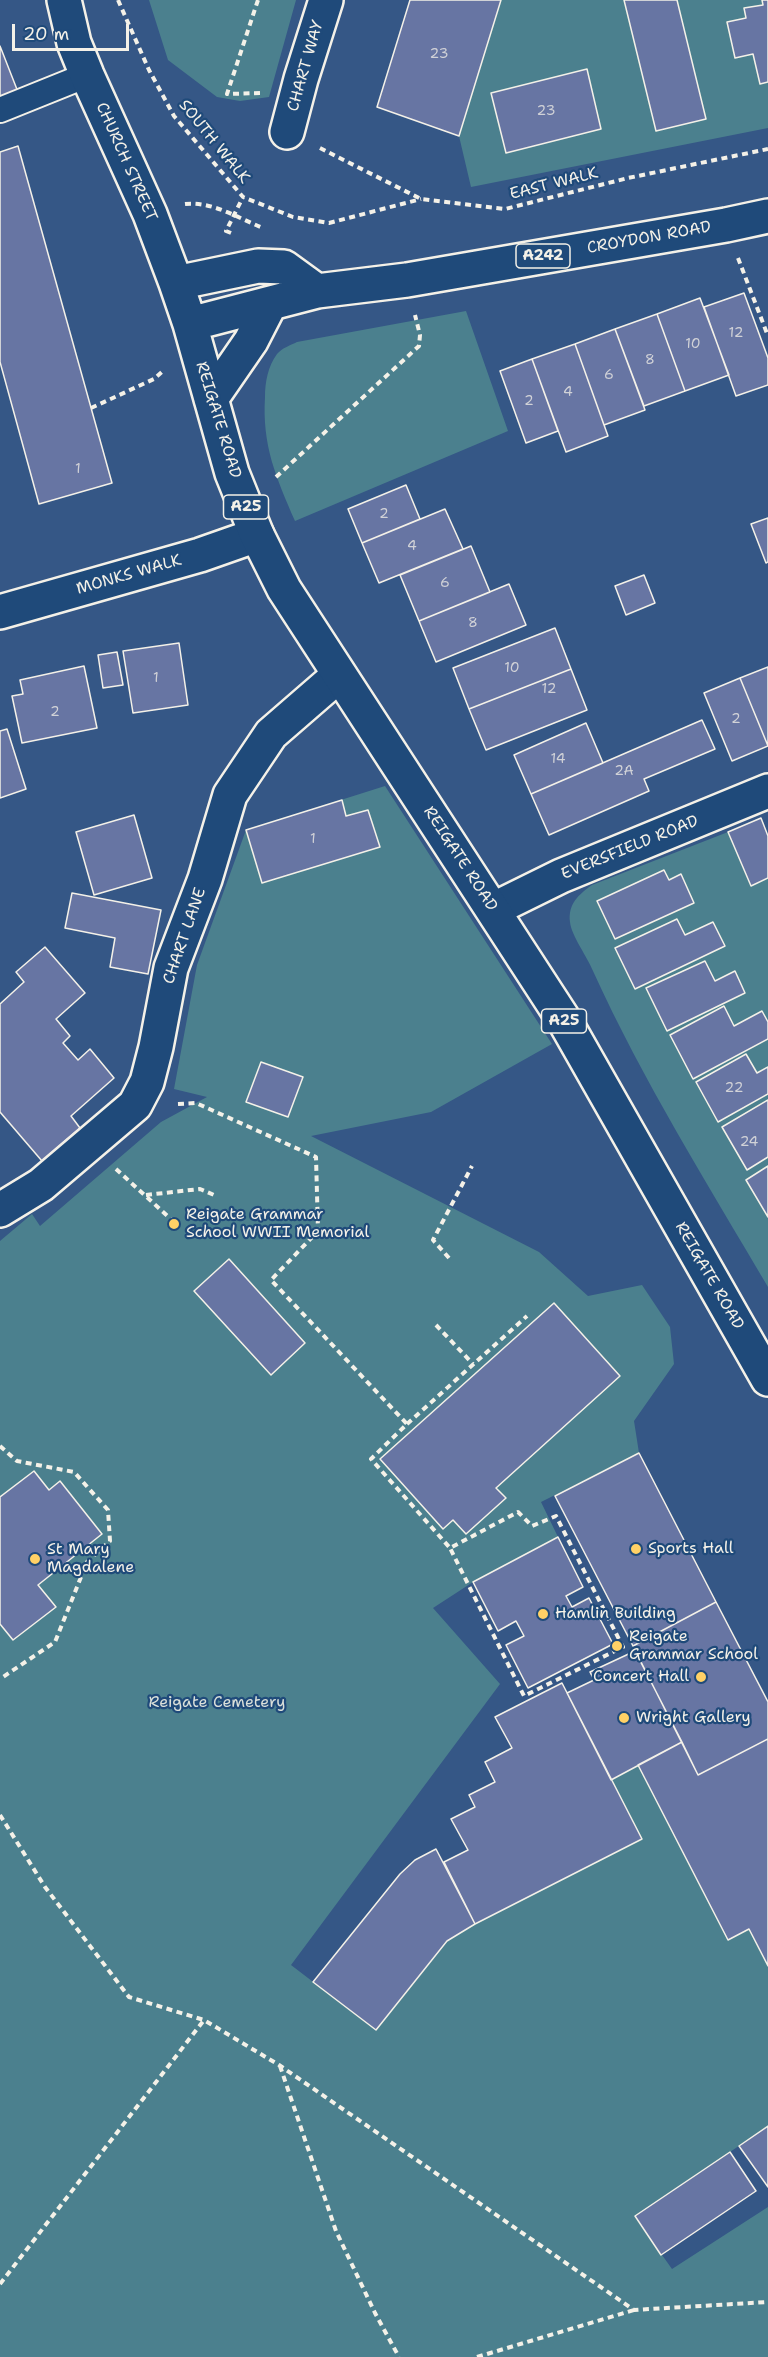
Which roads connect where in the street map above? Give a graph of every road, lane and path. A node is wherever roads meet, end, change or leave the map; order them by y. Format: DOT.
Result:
graph roads {
  1 [pos="64,0"];
  2 [pos="118,0"];
  3 [pos="258,0"];
  4 [pos="326,0"];
  5 [pos="87,75"];
  6 [pos="301,79"];
  7 [pos="0,110"];
  8 [pos="287,132"];
  9 [pos="768,149"];
  10 [pos="422,199"];
  11 [pos="768,216"];
  12 [pos="726,225"];
  13 [pos="176,283"];
  14 [pos="317,291"];
  15 [pos="270,303"];
  16 [pos="415,314"];
  17 [pos="190,324"];
  18 [pos="768,336"];
  19 [pos="171,363"];
  20 [pos="211,399"];
  21 [pos="92,408"];
  22 [pos="276,477"];
  23 [pos="257,535"];
  24 [pos="0,612"];
  25 [pos="339,675"];
  26 [pos="768,791"];
  27 [pos="494,909"];
  28 [pos="135,1105"];
  29 [pos="112,1164"];
  30 [pos="472,1166"];
  31 [pos="214,1195"];
  32 [pos="145,1196"];
  33 [pos="0,1210"];
  34 [pos="173,1221"];
  35 [pos="449,1258"];
  36 [pos="527,1316"];
  37 [pos="436,1324"];
  38 [pos="473,1364"];
  39 [pos="768,1379"];
  40 [pos="407,1424"];
  41 [pos="0,1446"];
  42 [pos="450,1548"];
  43 [pos="0,1678"];
  44 [pos="0,1815"];
  45 [pos="204,2020"];
  46 [pos="279,2065"];
  47 [pos="0,2284"];
  48 [pos="768,2302"];
  49 [pos="634,2310"];
  50 [pos="399,2357"];
  51 [pos="477,2357"];
  1 -- 5 [label="main road, CHURCH STREET / A25"];
  2 -- 10 [label="path, SOUTH WALK"];
  3 -- 6 [label="path"];
  4 -- 6 [label="main road, CHART WAY"];
  5 -- 7 [label="lane"];
  5 -- 13 [label="main road, CHURCH STREET / A25"];
  6 -- 8 [label="main road, CHART WAY"];
  8 -- 10 [label="path, EAST WALK"];
  9 -- 10 [label="path, EAST WALK"];
  11 -- 12 [label="main road, CROYDON ROAD / A242"];
  12 -- 14 [label="main road, CROYDON ROAD / A242"];
  12 -- 18 [label="path"];
  13 -- 14 [label="main road"];
  13 -- 17 [label="main road, CHURCH STREET / A25"];
  14 -- 15 [label="main road, CROYDON ROAD / A242"];
  15 -- 17 [label="main road, CROYDON ROAD / A242"];
  15 -- 20 [label="main road"];
  16 -- 22 [label="path"];
  17 -- 20 [label="main road, REIGATE ROAD / A25"];
  19 -- 21 [label="path"];
  20 -- 23 [label="main road, REIGATE ROAD / A25"];
  23 -- 24 [label="main road, MONKS WALK"];
  23 -- 25 [label="main road, REIGATE ROAD / A25"];
  25 -- 27 [label="main road, REIGATE ROAD / A25"];
  25 -- 28 [label="main road, CHART LANE"];
  26 -- 27 [label="main road, EVERSFIELD ROAD"];
  27 -- 39 [label="main road, REIGATE ROAD / A25"];
  28 -- 33 [label="main road, CHART LANE"];
  28 -- 40 [label="path"];
  29 -- 32 [label="path"];
  30 -- 35 [label="path"];
  31 -- 32 [label="path"];
  32 -- 34 [label="path"];
  36 -- 38 [label="path"];
  37 -- 38 [label="path"];
  38 -- 40 [label="path"];
  40 -- 42 [label="path"];
  41 -- 43 [label="path"];
  42 -- 42 [label="path"];
  44 -- 45 [label="path"];
  45 -- 46 [label="path"];
  45 -- 47 [label="path"];
  46 -- 49 [label="path"];
  46 -- 50 [label="path"];
  48 -- 49 [label="path"];
  49 -- 51 [label="path"];
}
